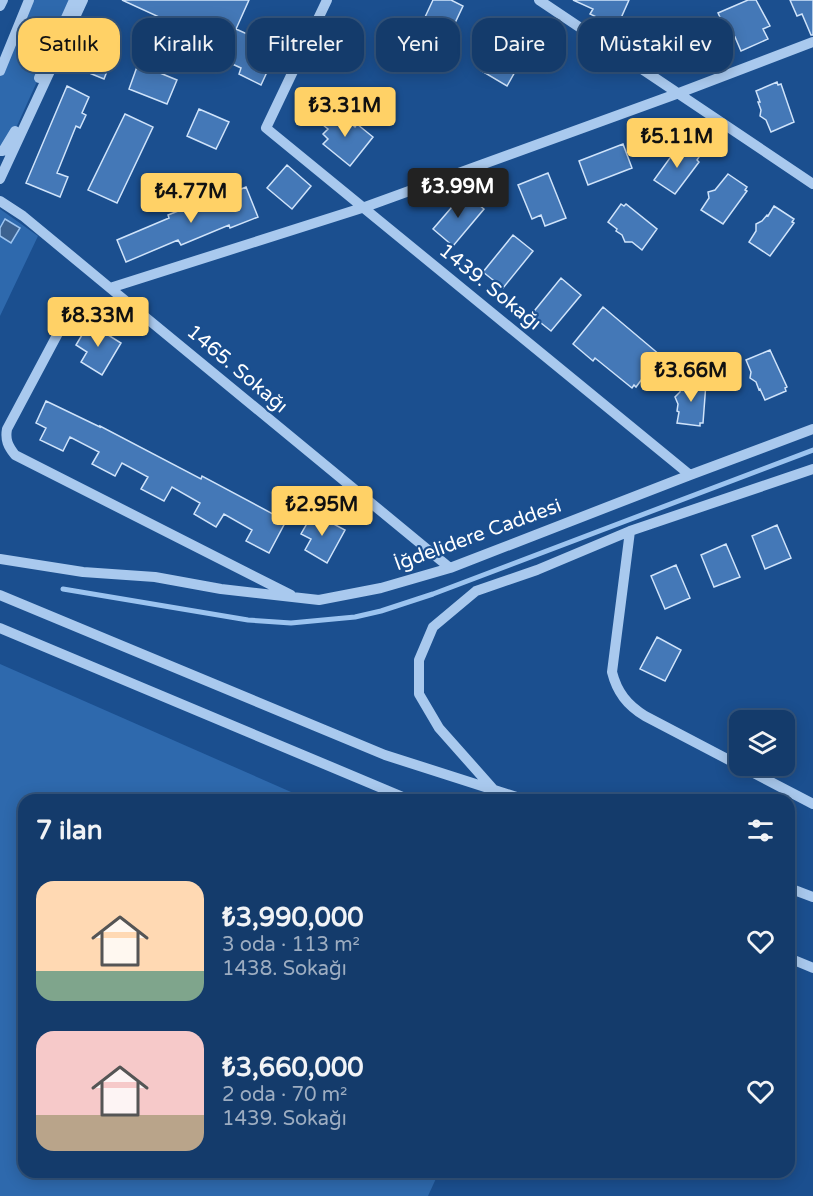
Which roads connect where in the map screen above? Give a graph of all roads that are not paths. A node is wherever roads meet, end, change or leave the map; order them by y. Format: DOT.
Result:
graph roads {
  1 [pos="3,0"];
  2 [pos="29,0"];
  3 [pos="74,0"];
  4 [pos="83,0"];
  5 [pos="327,0"];
  6 [pos="539,0"];
  7 [pos="0,6"];
  8 [pos="813,42"];
  9 [pos="0,71"];
  10 [pos="679,93"];
  11 [pos="0,151"];
  12 [pos="0,179"];
  13 [pos="813,184"];
  14 [pos="0,201"];
  15 [pos="364,207"];
  16 [pos="110,288"];
  17 [pos="72,307"];
  18 [pos="813,429"];
  19 [pos="813,469"];
  20 [pos="690,474"];
  21 [pos="630,531"];
  22 [pos="0,559"];
  23 [pos="450,568"];
  24 [pos="0,595"];
  25 [pos="297,598"];
  26 [pos="0,628"];
  27 [pos="494,790"];
  28 [pos="396,794"];
  29 [pos="507,794"];
  30 [pos="794,794"];
  31 [pos="795,795"];
  32 [pos="813,804"];
  33 [pos="795,890"];
  34 [pos="813,897"];
  35 [pos="795,960"];
  36 [pos="813,968"];
  1 -- 7 [label="street"];
  2 -- 9 [label="street"];
  3 -- 11 [label="street"];
  4 -- 12 [label="street"];
  5 -- 15 [label="street, 1439. Sokağı"];
  6 -- 10 [label="street"];
  8 -- 10 [label="street"];
  10 -- 13 [label="street"];
  10 -- 15 [label="street"];
  14 -- 16 [label="street, 1465. Sokağı"];
  15 -- 16 [label="street"];
  15 -- 20 [label="street, 1439. Sokağı"];
  16 -- 23 [label="street, 1465. Sokağı"];
  17 -- 25 [label="street"];
  18 -- 20 [label="street, İğdelidere Caddesi"];
  19 -- 21 [label="street"];
  20 -- 23 [label="street, İğdelidere Caddesi"];
  21 -- 27 [label="street"];
  21 -- 30 [label="street"];
  22 -- 25 [label="street, İğdelidere Caddesi"];
  23 -- 25 [label="street, İğdelidere Caddesi"];
  24 -- 27 [label="street"];
  26 -- 28 [label="street"];
  27 -- 29 [label="street"];
  31 -- 32 [label="street"];
  33 -- 34 [label="street"];
  35 -- 36 [label="street"];
}
